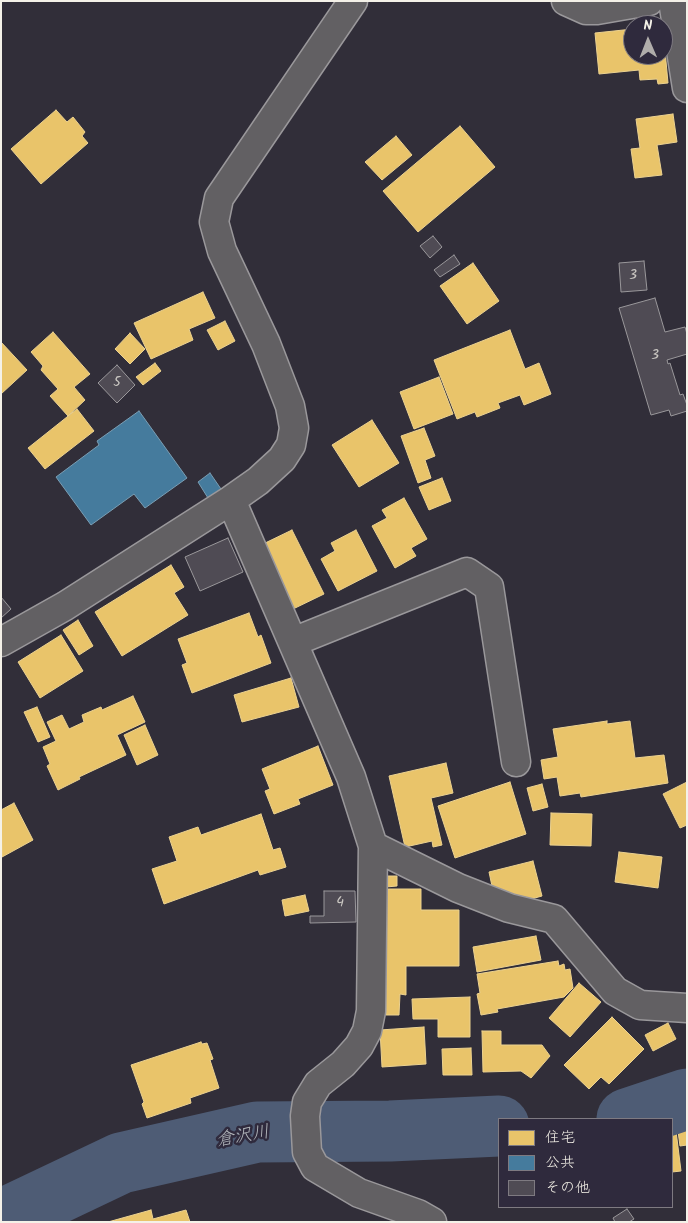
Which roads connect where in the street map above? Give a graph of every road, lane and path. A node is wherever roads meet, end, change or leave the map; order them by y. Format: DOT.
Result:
graph roads {
  1 [pos="352,1"];
  2 [pos="566,1"];
  3 [pos="649,1"];
  4 [pos="673,1"];
  5 [pos="687,88"];
  6 [pos="231,500"];
  7 [pos="1,642"];
  8 [pos="292,642"];
  9 [pos="516,762"];
  10 [pos="373,846"];
  11 [pos="687,1008"];
  12 [pos="432,1222"];
  1 -- 6 [label="street"];
  2 -- 3 [label="street"];
  4 -- 5 [label="street"];
  6 -- 7 [label="street"];
  6 -- 8 [label="street"];
  8 -- 9 [label="street"];
  8 -- 10 [label="street"];
  10 -- 11 [label="street"];
  10 -- 12 [label="street"];
}
